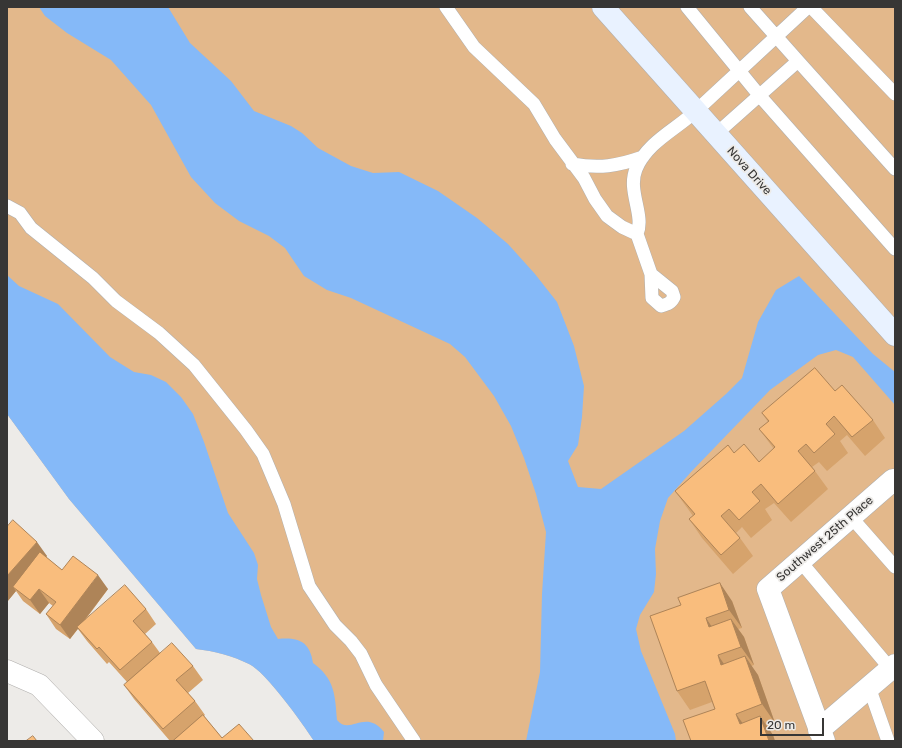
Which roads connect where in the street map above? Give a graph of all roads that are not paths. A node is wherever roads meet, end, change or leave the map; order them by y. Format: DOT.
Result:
graph roads {
  1 [pos="446,7"];
  2 [pos="603,7"];
  3 [pos="687,7"];
  4 [pos="750,7"];
  5 [pos="810,7"];
  6 [pos="776,36"];
  7 [pos="798,61"];
  8 [pos="738,70"];
  9 [pos="895,94"];
  10 [pos="759,95"];
  11 [pos="696,111"];
  12 [pos="716,134"];
  13 [pos="643,156"];
  14 [pos="572,164"];
  15 [pos="895,169"];
  16 [pos="7,206"];
  17 [pos="637,234"];
  18 [pos="895,249"];
  19 [pos="651,274"];
  20 [pos="895,335"];
  21 [pos="895,483"];
  22 [pos="851,517"];
  23 [pos="800,562"];
  24 [pos="895,567"];
  25 [pos="894,670"];
  26 [pos="7,671"];
  27 [pos="869,687"];
  28 [pos="821,735"];
  29 [pos="93,741"];
  30 [pos="414,741"];
  31 [pos="888,741"];
  1 -- 14 [label="lane"];
  2 -- 11 [label="street, Nova Drive"];
  3 -- 8 [label="lane"];
  4 -- 6 [label="lane"];
  5 -- 6 [label="lane"];
  5 -- 9 [label="lane"];
  6 -- 7 [label="lane"];
  6 -- 8 [label="lane"];
  7 -- 10 [label="lane"];
  7 -- 15 [label="lane"];
  8 -- 10 [label="lane"];
  8 -- 11 [label="lane"];
  10 -- 12 [label="lane"];
  10 -- 18 [label="lane"];
  11 -- 12 [label="street, Nova Drive"];
  11 -- 13 [label="lane"];
  12 -- 20 [label="street, Nova Drive"];
  13 -- 14 [label="lane"];
  13 -- 17 [label="lane"];
  14 -- 17 [label="lane"];
  16 -- 30 [label="lane"];
  17 -- 19 [label="lane"];
  21 -- 22 [label="street, Southwest 25th Place"];
  22 -- 23 [label="street, Southwest 25th Place"];
  22 -- 24 [label="lane"];
  23 -- 25 [label="lane"];
  23 -- 28 [label="street, Southwest 25th Place"];
  25 -- 27 [label="street"];
  26 -- 29 [label="street"];
  27 -- 28 [label="street"];
  27 -- 31 [label="lane"];
}
